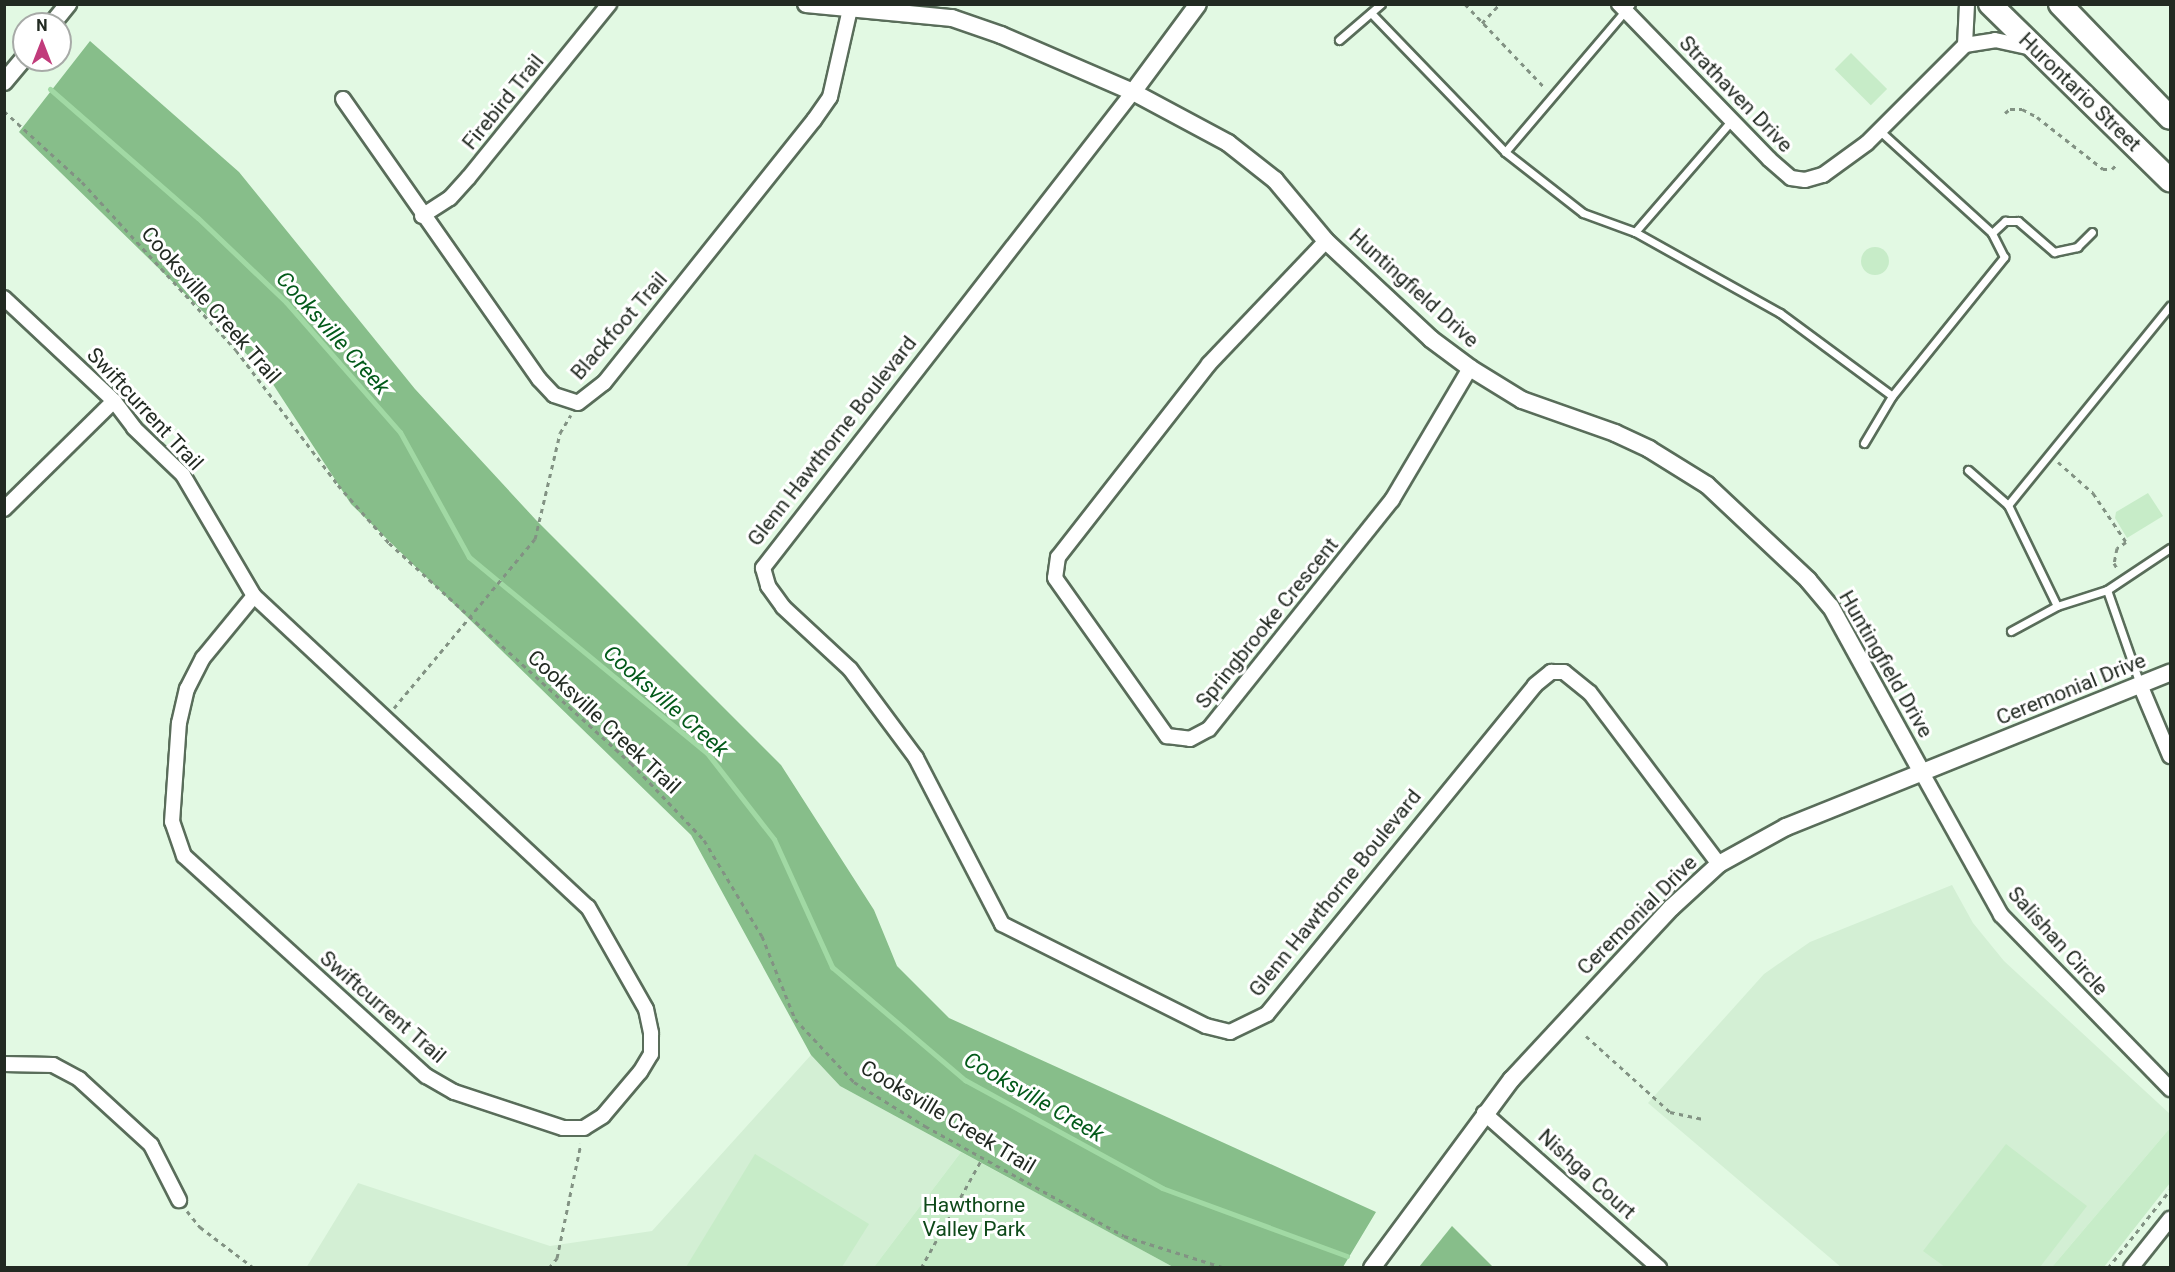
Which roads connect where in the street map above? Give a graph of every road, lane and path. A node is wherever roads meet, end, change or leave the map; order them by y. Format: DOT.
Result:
graph roads {
  1 [pos="609,4"];
  2 [pos="806,4"];
  3 [pos="1198,4"];
  4 [pos="1381,4"];
  5 [pos="1465,4"];
  6 [pos="1500,4"];
  7 [pos="1967,4"];
  8 [pos="1990,4"];
  9 [pos="2060,4"];
  10 [pos="1626,7"];
  11 [pos="850,9"];
  12 [pos="1371,13"];
  13 [pos="1482,23"];
  14 [pos="1339,40"];
  15 [pos="1965,45"];
  16 [pos="2038,51"];
  17 [pos="1133,92"];
  18 [pos="1554,98"];
  19 [pos="343,99"];
  20 [pos="4,111"];
  21 [pos="2005,113"];
  22 [pos="2170,118"];
  23 [pos="1733,119"];
  24 [pos="1880,131"];
  25 [pos="1505,152"];
  26 [pos="2118,163"];
  27 [pos="2170,180"];
  28 [pos="422,216"];
  29 [pos="1635,232"];
  30 [pos="2092,232"];
  31 [pos="1992,233"];
  32 [pos="1326,240"];
  33 [pos="4,298"];
  34 [pos="2170,306"];
  35 [pos="1470,368"];
  36 [pos="1892,396"];
  37 [pos="114,401"];
  38 [pos="578,403"];
  39 [pos="1864,443"];
  40 [pos="2050,455"];
  41 [pos="1968,470"];
  42 [pos="2007,506"];
  43 [pos="4,509"];
  44 [pos="2170,548"];
  45 [pos="2123,580"];
  46 [pos="2107,590"];
  47 [pos="254,596"];
  48 [pos="2057,606"];
  49 [pos="469,618"];
  50 [pos="2011,632"];
  51 [pos="2170,673"];
  52 [pos="2141,687"];
  53 [pos="385,719"];
  54 [pos="2170,756"];
  55 [pos="1921,771"];
  56 [pos="1719,864"];
  57 [pos="1586,1036"];
  58 [pos="4,1064"];
  59 [pos="2170,1089"];
  60 [pos="1484,1113"];
  61 [pos="1704,1119"];
  62 [pos="584,1128"];
  63 [pos="982,1158"];
  64 [pos="2170,1190"];
  65 [pos="179,1200"];
  66 [pos="2170,1219"];
  67 [pos="254,1268"];
  68 [pos="549,1268"];
  69 [pos="921,1268"];
  70 [pos="1225,1268"];
  71 [pos="1372,1268"];
  72 [pos="1659,1268"];
  73 [pos="2108,1268"];
  74 [pos="2131,1268"];
  1 -- 28 [label="street, Firebird Trail"];
  2 -- 11 [label="street, Huntingfield Drive"];
  3 -- 17 [label="street, Glenn Hawthorne Boulevard"];
  4 -- 12 [label="lane"];
  5 -- 13 [label="path"];
  6 -- 13 [label="path"];
  7 -- 15 [label="street"];
  8 -- 16 [label="main road, Hurontario Street"];
  9 -- 22 [label="main road"];
  10 -- 18 [label="lane"];
  10 -- 23 [label="street, Strathaven Drive"];
  11 -- 17 [label="street, Huntingfield Drive"];
  11 -- 38 [label="street, Blackfoot Trail"];
  12 -- 14 [label="lane"];
  12 -- 25 [label="lane"];
  13 -- 18 [label="path"];
  15 -- 16 [label="street"];
  15 -- 24 [label="street, Strathaven Drive"];
  16 -- 27 [label="main road, Hurontario Street"];
  17 -- 32 [label="street, Huntingfield Drive"];
  17 -- 56 [label="street, Glenn Hawthorne Boulevard"];
  18 -- 25 [label="lane"];
  19 -- 28 [label="street, Blackfoot Trail"];
  20 -- 49 [label="path, Cooksville Creek Trail"];
  21 -- 26 [label="path"];
  23 -- 24 [label="street, Strathaven Drive"];
  23 -- 29 [label="lane"];
  24 -- 31 [label="lane"];
  25 -- 29 [label="lane"];
  28 -- 38 [label="street, Blackfoot Trail"];
  29 -- 36 [label="lane"];
  30 -- 31 [label="lane"];
  31 -- 36 [label="lane"];
  32 -- 35 [label="street, Huntingfield Drive"];
  32 -- 35 [label="street, Springbrooke Crescent"];
  33 -- 37 [label="street, Swiftcurrent Trail"];
  34 -- 40 [label="lane"];
  35 -- 55 [label="street, Huntingfield Drive"];
  36 -- 39 [label="lane"];
  37 -- 43 [label="street"];
  37 -- 47 [label="street, Swiftcurrent Trail"];
  38 -- 49 [label="path"];
  40 -- 42 [label="lane"];
  40 -- 45 [label="path"];
  41 -- 42 [label="lane"];
  42 -- 48 [label="lane"];
  44 -- 45 [label="lane"];
  45 -- 46 [label="lane"];
  46 -- 48 [label="lane"];
  46 -- 52 [label="lane"];
  47 -- 53 [label="street, Swiftcurrent Trail"];
  47 -- 62 [label="street, Swiftcurrent Trail"];
  48 -- 50 [label="lane"];
  49 -- 53 [label="path"];
  49 -- 63 [label="path, Cooksville Creek Trail"];
  51 -- 52 [label="street, Ceremonial Drive"];
  52 -- 54 [label="street"];
  52 -- 55 [label="street, Ceremonial Drive"];
  53 -- 62 [label="street, Swiftcurrent Trail"];
  55 -- 56 [label="street, Ceremonial Drive"];
  55 -- 59 [label="street, Salishan Circle"];
  56 -- 60 [label="street, Ceremonial Drive"];
  57 -- 61 [label="path"];
  58 -- 65 [label="street"];
  60 -- 71 [label="street, Ceremonial Drive"];
  60 -- 72 [label="street, Nishga Court"];
  62 -- 68 [label="path"];
  63 -- 69 [label="path"];
  63 -- 70 [label="path, Cooksville Creek Trail"];
  64 -- 73 [label="path"];
  65 -- 67 [label="path"];
  66 -- 74 [label="street"];
}
